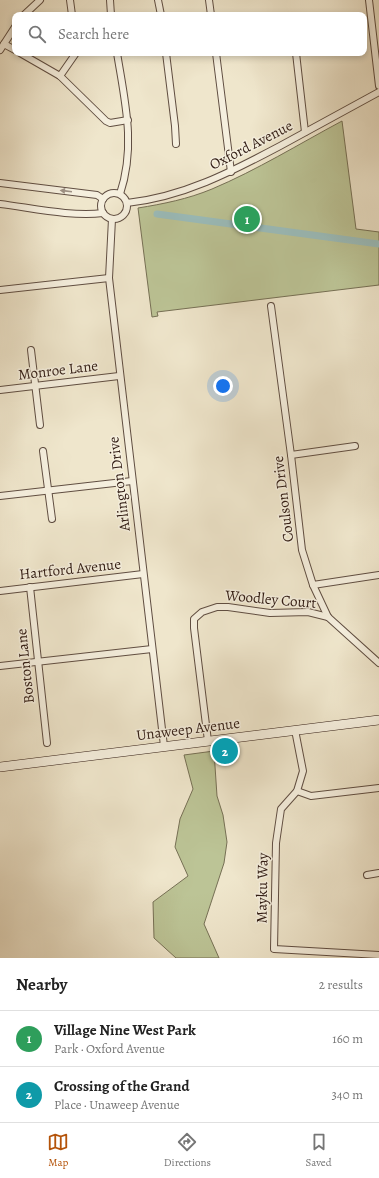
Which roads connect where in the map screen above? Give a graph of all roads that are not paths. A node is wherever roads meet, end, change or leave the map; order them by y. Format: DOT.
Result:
graph roads {
  1 [pos="40,0"];
  2 [pos="70,0"];
  3 [pos="110,0"];
  4 [pos="158,0"];
  5 [pos="209,0"];
  6 [pos="369,0"];
  7 [pos="27,12"];
  8 [pos="72,12"];
  9 [pos="111,12"];
  10 [pos="160,12"];
  11 [pos="211,12"];
  12 [pos="12,32"];
  13 [pos="4,44"];
  14 [pos="12,48"];
  15 [pos="0,50"];
  16 [pos="25,56"];
  17 [pos="74,56"];
  18 [pos="117,56"];
  19 [pos="166,56"];
  20 [pos="216,56"];
  21 [pos="296,56"];
  22 [pos="60,76"];
  23 [pos="379,86"];
  24 [pos="379,92"];
  25 [pos="128,120"];
  26 [pos="305,132"];
  27 [pos="176,144"];
  28 [pos="231,172"];
  29 [pos="0,183"];
  30 [pos="120,194"];
  31 [pos="103,199"];
  32 [pos="127,203"];
  33 [pos="0,204"];
  34 [pos="103,213"];
  35 [pos="112,219"];
  36 [pos="109,278"];
  37 [pos="0,290"];
  38 [pos="271,306"];
  39 [pos="31,350"];
  40 [pos="119,376"];
  41 [pos="36,386"];
  42 [pos="0,390"];
  43 [pos="40,425"];
  44 [pos="355,446"];
  45 [pos="43,451"];
  46 [pos="291,455"];
  47 [pos="132,481"];
  48 [pos="48,491"];
  49 [pos="0,496"];
  50 [pos="52,519"];
  51 [pos="143,574"];
  52 [pos="379,575"];
  53 [pos="313,585"];
  54 [pos="30,587"];
  55 [pos="0,590"];
  56 [pos="328,617"];
  57 [pos="152,649"];
  58 [pos="38,662"];
  59 [pos="379,663"];
  60 [pos="0,666"];
  61 [pos="379,720"];
  62 [pos="295,730"];
  63 [pos="208,741"];
  64 [pos="47,743"];
  65 [pos="164,746"];
  66 [pos="0,767"];
  67 [pos="379,788"];
  68 [pos="297,792"];
  69 [pos="379,873"];
  70 [pos="367,875"];
  71 [pos="379,955"];
  1 -- 7 [label="street"];
  2 -- 8 [label="street"];
  3 -- 9 [label="street"];
  4 -- 10 [label="street"];
  5 -- 11 [label="street"];
  6 -- 23 [label="street"];
  12 -- 13 [label="street"];
  13 -- 14 [label="street"];
  13 -- 15 [label="street"];
  16 -- 22 [label="street"];
  17 -- 22 [label="street"];
  18 -- 25 [label="street"];
  19 -- 27 [label="street"];
  20 -- 28 [label="street"];
  21 -- 26 [label="street"];
  22 -- 25 [label="street"];
  24 -- 26 [label="street, Oxford Avenue"];
  25 -- 30 [label="street"];
  26 -- 28 [label="street, Oxford Avenue"];
  28 -- 32 [label="street, Oxford Avenue"];
  31 -- 29 [label="street, one-way"];
  30 -- 31 [label="street"];
  30 -- 32 [label="street"];
  31 -- 34 [label="street"];
  32 -- 35 [label="street"];
  33 -- 34 [label="street"];
  34 -- 35 [label="street"];
  35 -- 36 [label="street, Arlington Drive"];
  36 -- 37 [label="street"];
  36 -- 40 [label="street, Arlington Drive"];
  38 -- 46 [label="street, Coulson Drive"];
  39 -- 41 [label="street"];
  40 -- 41 [label="street, Monroe Lane"];
  40 -- 47 [label="street, Arlington Drive"];
  41 -- 42 [label="street, Monroe Lane"];
  41 -- 43 [label="street"];
  44 -- 46 [label="street"];
  45 -- 48 [label="street"];
  46 -- 53 [label="street, Coulson Drive"];
  47 -- 48 [label="street"];
  47 -- 51 [label="street, Arlington Drive"];
  48 -- 49 [label="street"];
  48 -- 50 [label="street"];
  51 -- 54 [label="street, Hartford Avenue"];
  51 -- 57 [label="street, Arlington Drive"];
  52 -- 53 [label="street"];
  53 -- 56 [label="street, Coulson Drive"];
  54 -- 55 [label="street, Hartford Avenue"];
  54 -- 58 [label="street, Boston Lane"];
  56 -- 59 [label="street, Coulson Drive"];
  56 -- 63 [label="street, Woodley Court"];
  57 -- 58 [label="street"];
  57 -- 65 [label="street, Arlington Drive"];
  58 -- 60 [label="street"];
  58 -- 64 [label="street, Boston Lane"];
  61 -- 62 [label="main road, Unaweep Avenue"];
  62 -- 63 [label="main road, Unaweep Avenue"];
  62 -- 68 [label="street, Mayku Way"];
  63 -- 65 [label="main road, Unaweep Avenue"];
  65 -- 66 [label="main road, Unaweep Avenue"];
  67 -- 68 [label="street"];
  68 -- 71 [label="street, Mayku Way"];
  69 -- 70 [label="street"];
}
